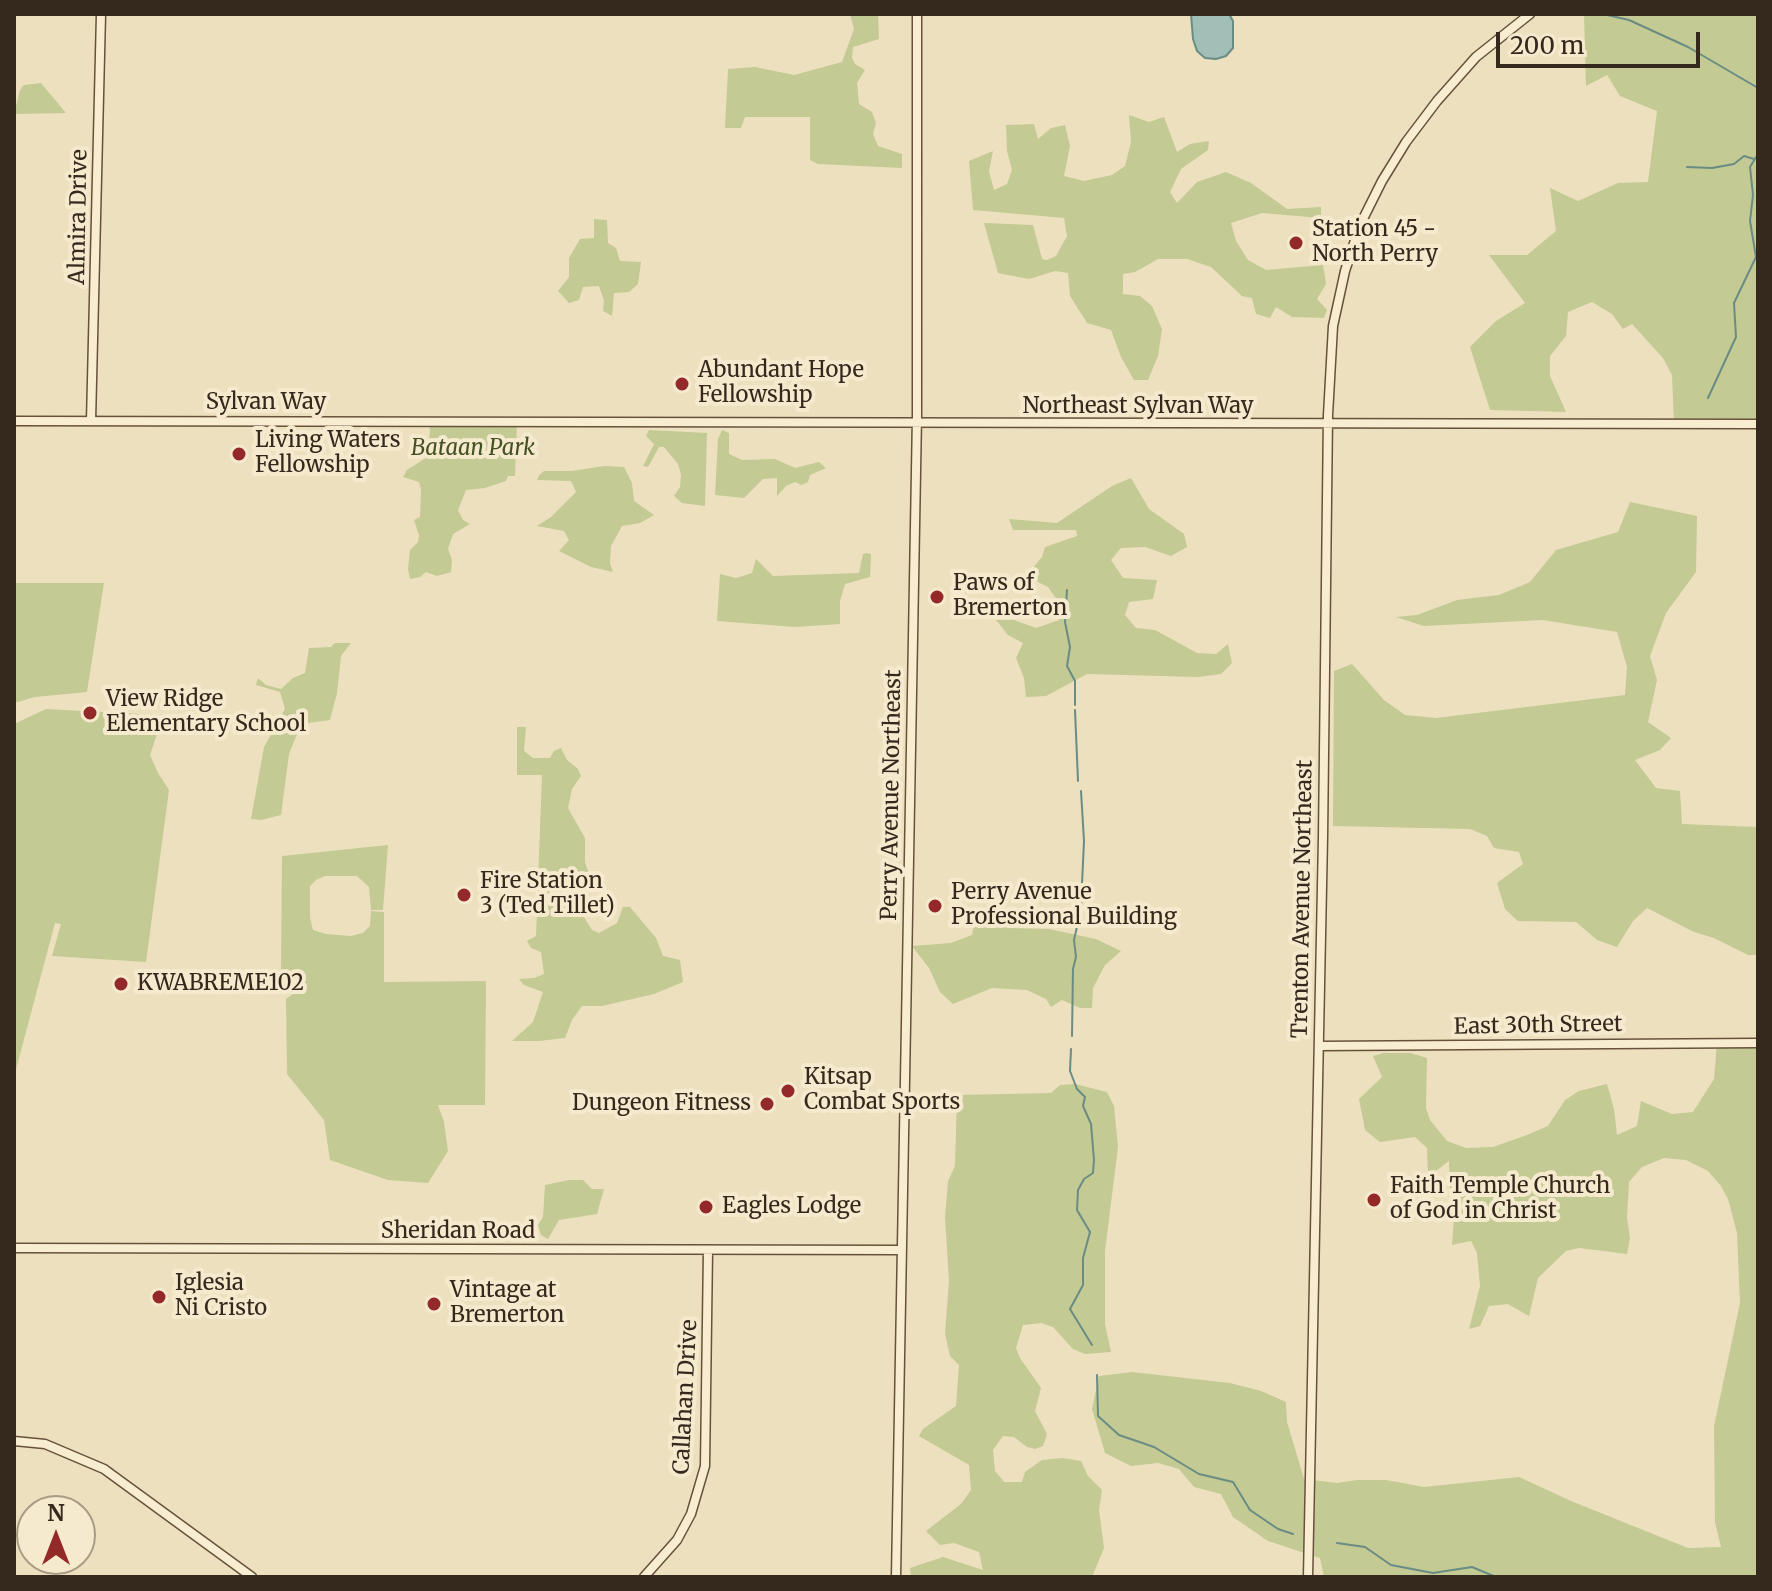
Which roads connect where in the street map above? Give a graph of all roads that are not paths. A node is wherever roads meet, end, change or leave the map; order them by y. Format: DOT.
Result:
graph roads {
  1 [pos="101,14"];
  2 [pos="917,14"];
  3 [pos="1530,14"];
  4 [pos="14,421"];
  5 [pos="91,421"];
  6 [pos="517,422"];
  7 [pos="917,424"];
  8 [pos="1758,424"];
  9 [pos="1328,425"];
  10 [pos="1758,1043"];
  11 [pos="1319,1046"];
  12 [pos="14,1248"];
  13 [pos="708,1250"];
  14 [pos="902,1250"];
  15 [pos="14,1441"];
  16 [pos="252,1577"];
  17 [pos="644,1577"];
  18 [pos="896,1577"];
  19 [pos="1308,1577"];
  1 -- 5 [label="main road, Almira Drive"];
  2 -- 7 [label="main road, Perry Avenue Northeast"];
  3 -- 9 [label="main road, Trenton Avenue Northeast"];
  4 -- 5 [label="main road, Sylvan Way"];
  5 -- 6 [label="main road, Sylvan Way"];
  6 -- 7 [label="main road, Northeast Sylvan Way"];
  7 -- 9 [label="main road, Northeast Sylvan Way"];
  7 -- 14 [label="main road, Perry Avenue Northeast"];
  8 -- 9 [label="main road, Northeast Sylvan Way"];
  9 -- 11 [label="main road, Trenton Avenue Northeast"];
  10 -- 11 [label="main road, East 30th Street"];
  11 -- 19 [label="main road, Trenton Avenue Northeast"];
  12 -- 13 [label="main road, Sheridan Road"];
  13 -- 14 [label="main road, Sheridan Road"];
  13 -- 17 [label="main road, Callahan Drive"];
  14 -- 18 [label="main road, Perry Avenue Northeast"];
  15 -- 16 [label="main road"];
}
